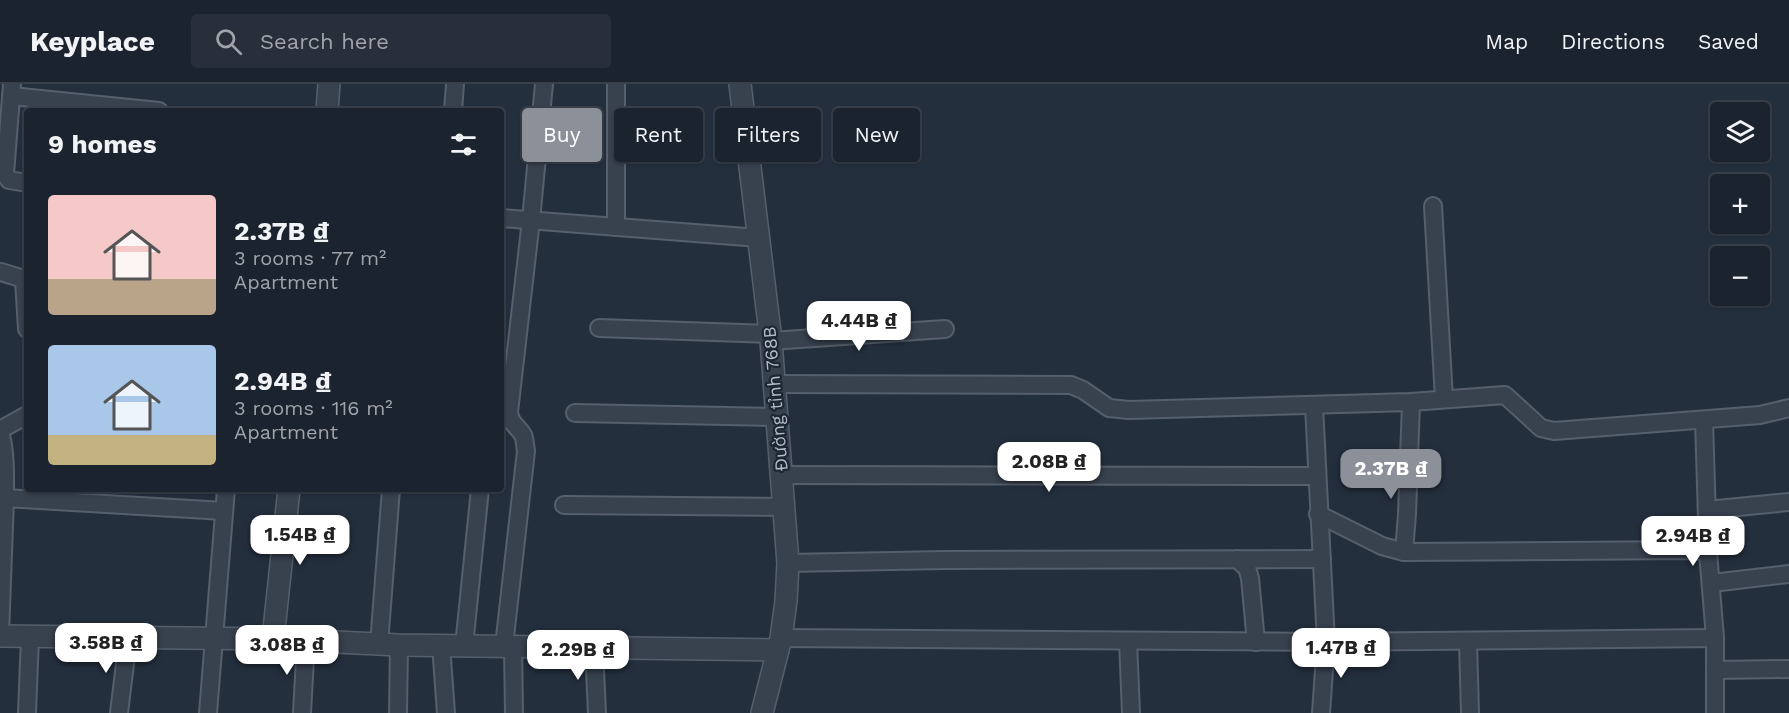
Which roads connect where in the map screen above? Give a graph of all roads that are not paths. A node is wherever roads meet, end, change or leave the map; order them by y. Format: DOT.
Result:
graph roads {
  1 [pos="329,84"];
  2 [pos="455,84"];
  3 [pos="544,84"];
  4 [pos="616,84"];
  5 [pos="740,84"];
  6 [pos="11,90"];
  7 [pos="138,108"];
  8 [pos="327,108"];
  9 [pos="453,108"];
  10 [pos="24,182"];
  11 [pos="1433,206"];
  12 [pos="504,218"];
  13 [pos="531,220"];
  14 [pos="616,227"];
  15 [pos="759,238"];
  16 [pos="1,272"];
  17 [pos="24,279"];
  18 [pos="599,328"];
  19 [pos="945,329"];
  20 [pos="770,337"];
  21 [pos="774,384"];
  22 [pos="1444,399"];
  23 [pos="1411,402"];
  24 [pos="1314,406"];
  25 [pos="1789,408"];
  26 [pos="575,413"];
  27 [pos="24,417"];
  28 [pos="777,417"];
  29 [pos="1704,420"];
  30 [pos="0,431"];
  31 [pos="781,476"];
  32 [pos="1317,476"];
  33 [pos="226,492"];
  34 [pos="289,492"];
  35 [pos="391,492"];
  36 [pos="480,492"];
  37 [pos="5,498"];
  38 [pos="1789,502"];
  39 [pos="564,505"];
  40 [pos="784,507"];
  41 [pos="1707,510"];
  42 [pos="224,511"];
  43 [pos="1318,514"];
  44 [pos="1404,552"];
  45 [pos="1708,552"];
  46 [pos="1322,559"];
  47 [pos="1237,560"];
  48 [pos="788,563"];
  49 [pos="1789,574"];
  50 [pos="1712,583"];
  51 [pos="0,636"];
  52 [pos="30,637"];
  53 [pos="1715,638"];
  54 [pos="128,639"];
  55 [pos="213,639"];
  56 [pos="273,639"];
  57 [pos="306,640"];
  58 [pos="1128,641"];
  59 [pos="1468,641"];
  60 [pos="1256,642"];
  61 [pos="1326,642"];
  62 [pos="389,644"];
  63 [pos="780,644"];
  64 [pos="441,645"];
  65 [pos="464,646"];
  66 [pos="509,646"];
  67 [pos="594,648"];
  68 [pos="1789,669"];
  69 [pos="1715,670"];
  70 [pos="27,713"];
  71 [pos="119,713"];
  72 [pos="208,713"];
  73 [pos="302,713"];
  74 [pos="398,713"];
  75 [pos="446,713"];
  76 [pos="514,713"];
  77 [pos="597,713"];
  78 [pos="762,713"];
  79 [pos="1131,713"];
  80 [pos="1321,713"];
  81 [pos="1470,713"];
  82 [pos="1715,713"];
  1 -- 8 [label="street"];
  2 -- 9 [label="street"];
  3 -- 13 [label="street"];
  4 -- 14 [label="street"];
  5 -- 15 [label="street, Đường tỉnh 768B"];
  6 -- 7 [label="street"];
  6 -- 10 [label="street"];
  11 -- 22 [label="street"];
  12 -- 13 [label="street"];
  13 -- 14 [label="street"];
  13 -- 66 [label="street"];
  14 -- 15 [label="street"];
  15 -- 20 [label="street, Đường tỉnh 768B"];
  16 -- 17 [label="street"];
  18 -- 20 [label="street"];
  19 -- 20 [label="street"];
  20 -- 21 [label="street, Đường tỉnh 768B"];
  21 -- 24 [label="street"];
  21 -- 28 [label="street, Đường tỉnh 768B"];
  22 -- 23 [label="street"];
  22 -- 29 [label="street"];
  23 -- 24 [label="street"];
  23 -- 44 [label="street"];
  24 -- 32 [label="street"];
  25 -- 29 [label="street"];
  26 -- 28 [label="street"];
  27 -- 30 [label="street"];
  28 -- 31 [label="street, Đường tỉnh 768B"];
  29 -- 41 [label="street"];
  30 -- 37 [label="street"];
  31 -- 32 [label="street"];
  31 -- 40 [label="street, Đường tỉnh 768B"];
  32 -- 43 [label="street"];
  33 -- 42 [label="street"];
  34 -- 56 [label="street"];
  35 -- 62 [label="street"];
  36 -- 65 [label="street"];
  37 -- 42 [label="street"];
  37 -- 51 [label="street"];
  38 -- 41 [label="street"];
  39 -- 40 [label="street"];
  40 -- 48 [label="street, Đường tỉnh 768B"];
  41 -- 45 [label="street"];
  42 -- 55 [label="street"];
  43 -- 44 [label="street"];
  43 -- 46 [label="street"];
  44 -- 45 [label="street"];
  45 -- 50 [label="street"];
  46 -- 47 [label="street"];
  46 -- 61 [label="street"];
  47 -- 48 [label="street"];
  47 -- 60 [label="street"];
  48 -- 63 [label="street, Đường tỉnh 768B"];
  49 -- 50 [label="street"];
  50 -- 53 [label="street"];
  51 -- 52 [label="street"];
  52 -- 54 [label="street"];
  52 -- 70 [label="street"];
  53 -- 59 [label="street"];
  53 -- 69 [label="street"];
  54 -- 55 [label="street"];
  54 -- 71 [label="street"];
  55 -- 56 [label="street"];
  55 -- 72 [label="street"];
  56 -- 57 [label="street"];
  57 -- 62 [label="street"];
  57 -- 73 [label="street"];
  58 -- 60 [label="street"];
  58 -- 63 [label="street"];
  58 -- 79 [label="street"];
  59 -- 61 [label="street"];
  59 -- 81 [label="street"];
  60 -- 61 [label="street"];
  61 -- 80 [label="street"];
  62 -- 64 [label="street"];
  62 -- 74 [label="street"];
  63 -- 67 [label="street"];
  63 -- 78 [label="street, Đường tỉnh 768B"];
  64 -- 65 [label="street"];
  64 -- 75 [label="street"];
  65 -- 66 [label="street"];
  66 -- 67 [label="street"];
  66 -- 76 [label="street"];
  67 -- 77 [label="street"];
  68 -- 69 [label="street"];
  69 -- 82 [label="street"];
}
